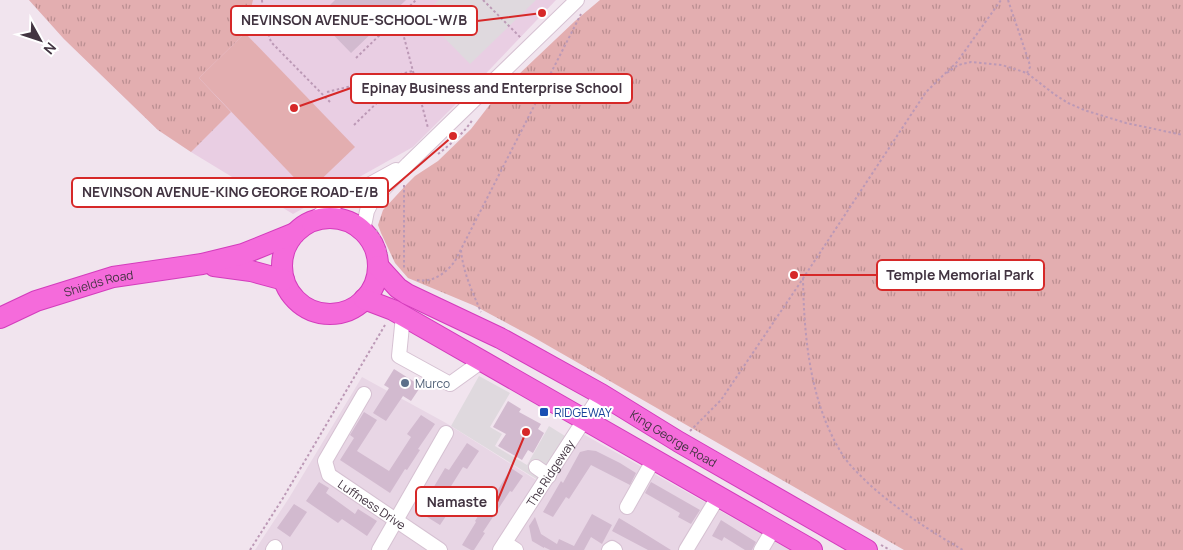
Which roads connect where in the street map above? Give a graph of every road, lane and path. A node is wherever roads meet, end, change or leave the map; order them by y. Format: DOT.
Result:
graph roads {
  1 [pos="262,0"];
  2 [pos="416,0"];
  3 [pos="483,0"];
  4 [pos="1001,0"];
  5 [pos="1008,0"];
  6 [pos="579,6"];
  7 [pos="397,19"];
  8 [pos="530,47"];
  9 [pos="356,58"];
  10 [pos="413,71"];
  11 [pos="1027,73"];
  12 [pos="380,79"];
  13 [pos="327,92"];
  14 [pos="926,92"];
  15 [pos="330,102"];
  16 [pos="354,125"];
  17 [pos="1183,136"];
  18 [pos="435,138"];
  19 [pos="408,164"];
  20 [pos="397,190"];
  21 [pos="302,228"];
  22 [pos="369,229"];
  23 [pos="461,250"];
  24 [pos="384,263"];
  25 [pos="202,264"];
  26 [pos="404,272"];
  27 [pos="803,278"];
  28 [pos="412,279"];
  29 [pos="284,280"];
  30 [pos="364,299"];
  31 [pos="398,313"];
  32 [pos="482,314"];
  33 [pos="0,318"];
  34 [pos="482,361"];
  35 [pos="364,394"];
  36 [pos="602,394"];
  37 [pos="585,420"];
  38 [pos="446,433"];
  39 [pos="686,435"];
  40 [pos="654,460"];
  41 [pos="536,468"];
  42 [pos="549,476"];
  43 [pos="718,496"];
  44 [pos="627,507"];
  45 [pos="397,521"];
  46 [pos="774,528"];
  47 [pos="507,548"];
  48 [pos="250,550"];
  49 [pos="379,550"];
  50 [pos="440,550"];
  51 [pos="609,550"];
  52 [pos="615,550"];
  53 [pos="686,550"];
  54 [pos="761,550"];
  55 [pos="812,550"];
  56 [pos="867,550"];
  57 [pos="963,550"];
  1 -- 15 [label="path"];
  2 -- 7 [label="path"];
  3 -- 8 [label="path"];
  4 -- 14 [label="path"];
  5 -- 11 [label="path"];
  6 -- 8 [label="street"];
  6 -- 23 [label="path"];
  7 -- 9 [label="path"];
  7 -- 10 [label="path"];
  8 -- 18 [label="street"];
  10 -- 12 [label="path"];
  10 -- 18 [label="path"];
  11 -- 14 [label="path"];
  11 -- 17 [label="path"];
  12 -- 13 [label="path"];
  12 -- 16 [label="path"];
  14 -- 27 [label="path"];
  18 -- 19 [label="street"];
  19 -- 21 [label="street"];
  19 -- 22 [label="street"];
  20 -- 26 [label="path"];
  21 -- 22 [label="highway"];
  21 -- 25 [label="highway, Shields Road"];
  21 -- 29 [label="highway"];
  22 -- 24 [label="highway"];
  22 -- 24 [label="path"];
  23 -- 28 [label="path"];
  23 -- 32 [label="path"];
  24 -- 30 [label="highway"];
  24 -- 36 [label="highway, King George Road"];
  25 -- 29 [label="highway, Shields Road"];
  25 -- 33 [label="highway, Shields Road"];
  27 -- 39 [label="path"];
  27 -- 57 [label="path"];
  29 -- 30 [label="highway"];
  30 -- 31 [label="highway"];
  31 -- 34 [label="highway"];
  31 -- 34 [label="street"];
  31 -- 48 [label="path"];
  34 -- 37 [label="highway"];
  35 -- 45 [label="street, Luffness Drive"];
  36 -- 37 [label="street, The Ridgeway"];
  36 -- 56 [label="highway, King George Road"];
  37 -- 40 [label="highway"];
  37 -- 42 [label="street, The Ridgeway"];
  38 -- 45 [label="street"];
  40 -- 43 [label="highway"];
  40 -- 44 [label="street"];
  41 -- 42 [label="street"];
  42 -- 47 [label="street, The Ridgeway"];
  43 -- 46 [label="highway"];
  43 -- 53 [label="street"];
  45 -- 49 [label="street"];
  45 -- 50 [label="street, Luffness Drive"];
  46 -- 54 [label="street"];
  46 -- 55 [label="highway"];
  51 -- 52 [label="street"];
}
